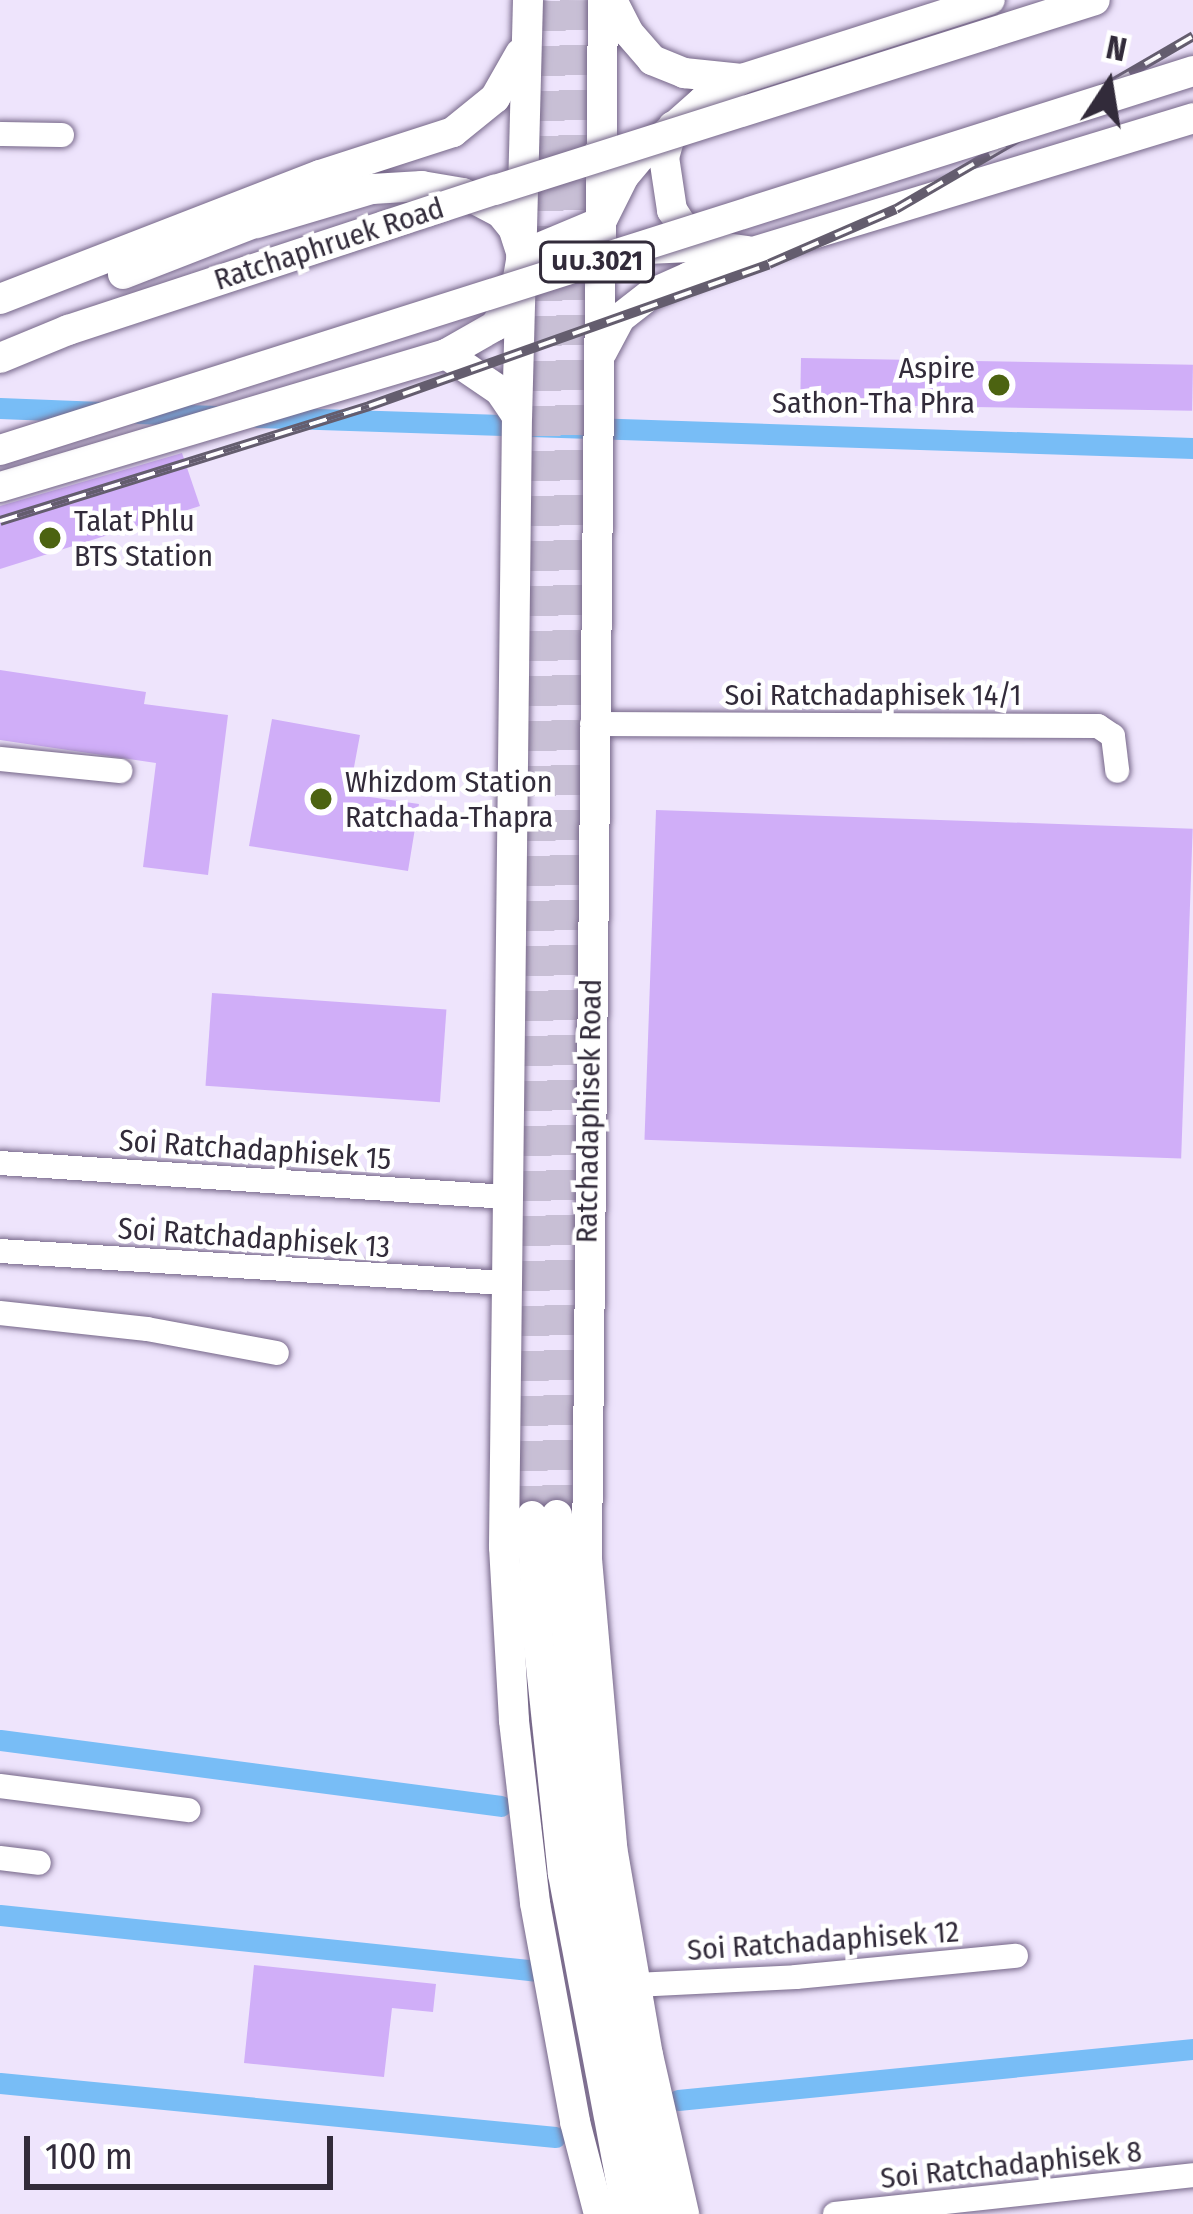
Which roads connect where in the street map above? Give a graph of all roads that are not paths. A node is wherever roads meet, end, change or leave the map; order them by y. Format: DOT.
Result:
graph roads {
  1 [pos="528,0"];
  2 [pos="608,0"];
  3 [pos="990,0"];
  4 [pos="1095,0"];
  5 [pos="526,38"];
  6 [pos="1193,71"];
  7 [pos="742,79"];
  8 [pos="681,118"];
  9 [pos="1193,118"];
  10 [pos="453,132"];
  11 [pos="0,134"];
  12 [pos="62,135"];
  13 [pos="601,222"];
  14 [pos="256,223"];
  15 [pos="712,246"];
  16 [pos="752,252"];
  17 [pos="522,255"];
  18 [pos="0,299"];
  19 [pos="0,321"];
  20 [pos="446,354"];
  21 [pos="599,357"];
  22 [pos="0,358"];
  23 [pos="518,416"];
  24 [pos="0,450"];
  25 [pos="0,487"];
  26 [pos="0,502"];
  27 [pos="592,724"];
  28 [pos="0,759"];
  29 [pos="120,771"];
  30 [pos="1117,771"];
  31 [pos="0,1163"];
  32 [pos="507,1198"];
  33 [pos="0,1251"];
  34 [pos="504,1283"];
  35 [pos="0,1313"];
  36 [pos="277,1353"];
  37 [pos="0,1786"];
  38 [pos="188,1810"];
  39 [pos="0,1858"];
  40 [pos="39,1863"];
  41 [pos="1016,1956"];
  42 [pos="634,1985"];
  43 [pos="1193,2175"];
  44 [pos="599,2214"];
  45 [pos="627,2214"];
  46 [pos="655,2214"];
  47 [pos="684,2214"];
  48 [pos="835,2214"];
  1 -- 5 [label="main road"];
  2 -- 7 [label="main road"];
  2 -- 13 [label="main road, Ratchadaphisek Road"];
  3 -- 7 [label="main road"];
  4 -- 22 [label="main road, Ratchaphruek Road, bridge"];
  5 -- 10 [label="main road, Ratchaphruek Road"];
  5 -- 17 [label="main road"];
  6 -- 24 [label="main road, นบ.3021, bridge"];
  7 -- 8 [label="main road"];
  8 -- 13 [label="main road"];
  8 -- 15 [label="main road"];
  9 -- 16 [label="main road, นบ.3021"];
  10 -- 14 [label="main road"];
  10 -- 18 [label="main road, Ratchaphruek Road"];
  11 -- 12 [label="street"];
  13 -- 15 [label="main road, นบ.3021"];
  13 -- 17 [label="main road"];
  13 -- 21 [label="main road, Ratchadaphisek Road"];
  14 -- 17 [label="main road"];
  14 -- 19 [label="main road"];
  15 -- 16 [label="main road, นบ.3021"];
  16 -- 21 [label="main road"];
  17 -- 20 [label="main road"];
  17 -- 23 [label="main road"];
  20 -- 23 [label="main road"];
  20 -- 25 [label="main road"];
  20 -- 26 [label="main road"];
  21 -- 27 [label="main road, Ratchadaphisek Road"];
  23 -- 32 [label="main road"];
  27 -- 30 [label="street, Soi Ratchadaphisek 14/1"];
  27 -- 42 [label="main road, Ratchadaphisek Road"];
  28 -- 29 [label="street"];
  31 -- 32 [label="street, Soi Ratchadaphisek 15"];
  32 -- 34 [label="main road"];
  33 -- 34 [label="street, Soi Ratchadaphisek 13"];
  34 -- 44 [label="main road"];
  35 -- 36 [label="street"];
  37 -- 38 [label="street"];
  39 -- 40 [label="street"];
  41 -- 42 [label="street, Soi Ratchadaphisek 12"];
  42 -- 47 [label="main road, Ratchadaphisek Road"];
  43 -- 48 [label="street, Soi Ratchadaphisek 8"];
  45 -- 46 [label="main road"];
}
